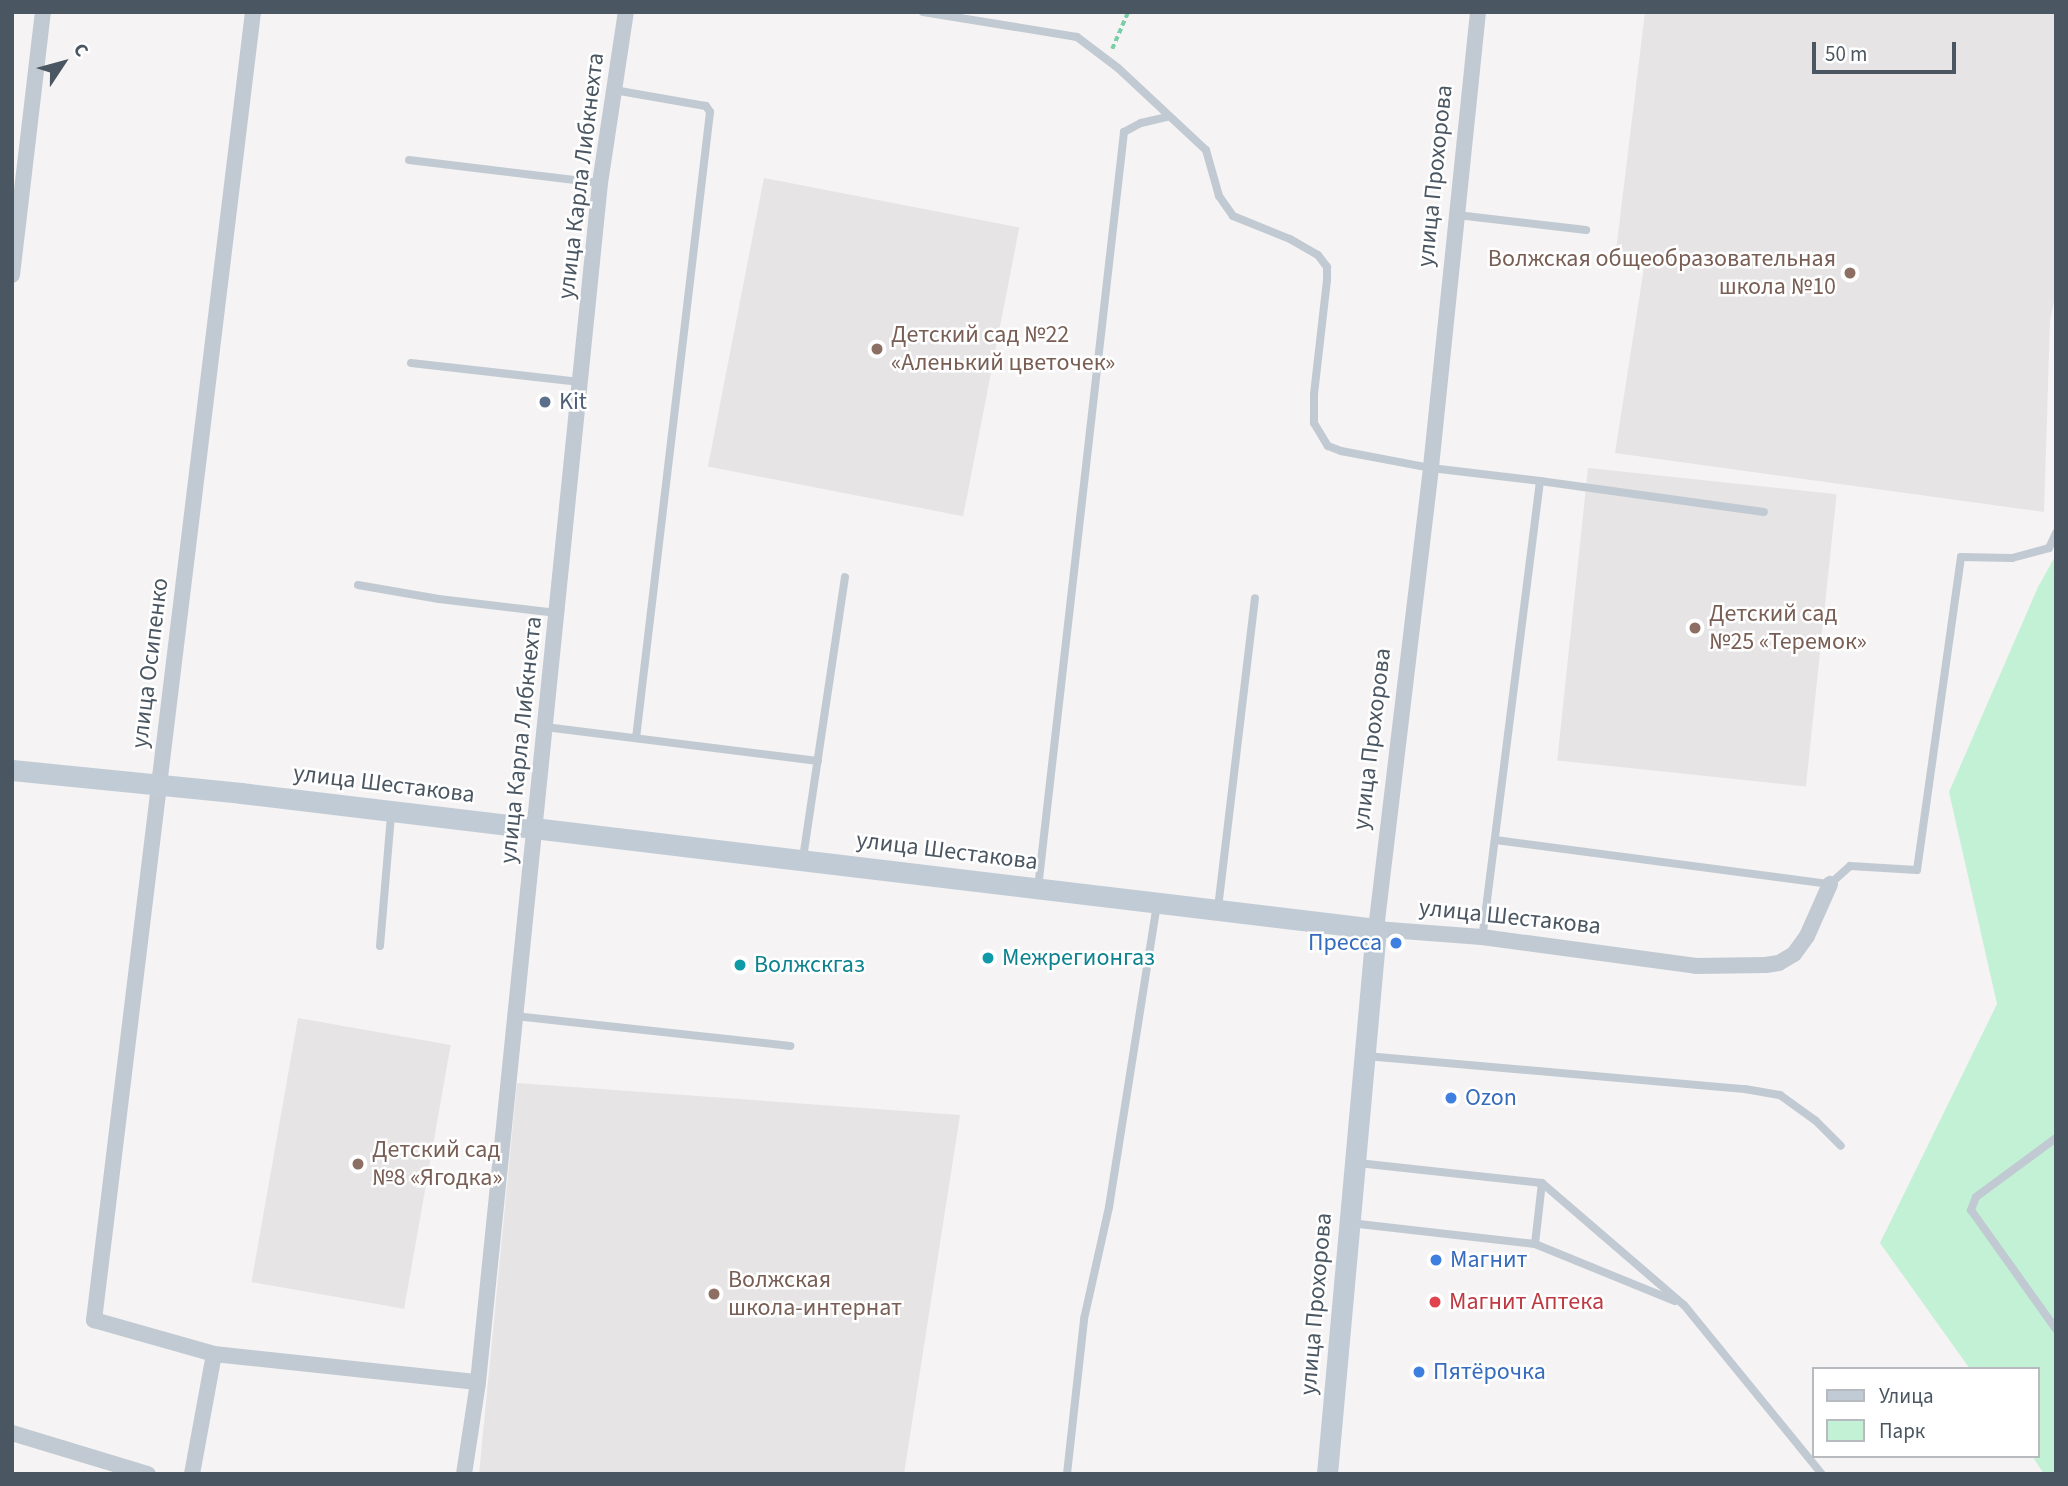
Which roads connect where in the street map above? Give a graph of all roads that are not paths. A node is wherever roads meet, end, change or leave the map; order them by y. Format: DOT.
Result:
graph roads {
  1 [pos="43,12"];
  2 [pos="254,12"];
  3 [pos="626,12"];
  4 [pos="923,12"];
  5 [pos="1478,12"];
  6 [pos="614,90"];
  7 [pos="1166,117"];
  8 [pos="409,160"];
  9 [pos="600,183"];
  10 [pos="1457,215"];
  11 [pos="1586,230"];
  12 [pos="12,275"];
  13 [pos="411,363"];
  14 [pos="580,382"];
  15 [pos="1431,468"];
  16 [pos="1540,481"];
  17 [pos="1764,512"];
  18 [pos="2056,533"];
  19 [pos="845,578"];
  20 [pos="358,584"];
  21 [pos="1255,598"];
  22 [pos="557,613"];
  23 [pos="545,727"];
  24 [pos="636,738"];
  25 [pos="818,761"];
  26 [pos="12,770"];
  27 [pos="158,785"];
  28 [pos="391,811"];
  29 [pos="535,828"];
  30 [pos="1495,840"];
  31 [pos="803,860"];
  32 [pos="1830,884"];
  33 [pos="1038,888"];
  34 [pos="1157,903"];
  35 [pos="1218,910"];
  36 [pos="1376,929"];
  37 [pos="1482,937"];
  38 [pos="380,946"];
  39 [pos="515,1016"];
  40 [pos="790,1046"];
  41 [pos="1366,1056"];
  42 [pos="2056,1138"];
  43 [pos="1841,1146"];
  44 [pos="1355,1163"];
  45 [pos="1542,1183"];
  46 [pos="1349,1223"];
  47 [pos="1535,1244"];
  48 [pos="1684,1305"];
  49 [pos="2056,1329"];
  50 [pos="214,1354"];
  51 [pos="478,1382"];
  52 [pos="12,1433"];
  53 [pos="148,1474"];
  54 [pos="192,1474"];
  55 [pos="464,1474"];
  56 [pos="1067,1474"];
  57 [pos="1327,1474"];
  58 [pos="1822,1474"];
  1 -- 12 [label="street"];
  2 -- 27 [label="street, улица Осипенко"];
  3 -- 6 [label="street, улица Карла Либкнехта"];
  4 -- 7 [label="lane"];
  5 -- 10 [label="street, улица Прохорова"];
  6 -- 9 [label="street, улица Карла Либкнехта"];
  6 -- 24 [label="lane"];
  7 -- 15 [label="lane"];
  7 -- 33 [label="lane"];
  8 -- 9 [label="lane"];
  9 -- 14 [label="street, улица Карла Либкнехта"];
  10 -- 11 [label="lane"];
  10 -- 15 [label="street, улица Прохорова"];
  13 -- 14 [label="lane"];
  14 -- 22 [label="street, улица Карла Либкнехта"];
  15 -- 16 [label="lane"];
  15 -- 36 [label="street, улица Прохорова"];
  16 -- 17 [label="lane"];
  16 -- 30 [label="lane"];
  18 -- 32 [label="lane"];
  19 -- 25 [label="lane"];
  20 -- 22 [label="lane"];
  21 -- 35 [label="lane"];
  22 -- 23 [label="street, улица Карла Либкнехта"];
  23 -- 24 [label="lane"];
  23 -- 29 [label="street, улица Карла Либкнехта"];
  24 -- 25 [label="lane"];
  25 -- 31 [label="lane"];
  26 -- 27 [label="main road, улица Шестакова"];
  27 -- 28 [label="main road, улица Шестакова"];
  27 -- 50 [label="street, улица Осипенко"];
  28 -- 29 [label="main road, улица Шестакова"];
  28 -- 38 [label="lane"];
  29 -- 31 [label="main road, улица Шестакова"];
  29 -- 39 [label="street, улица Карла Либкнехта"];
  30 -- 32 [label="lane"];
  30 -- 37 [label="lane"];
  31 -- 33 [label="main road, улица Шестакова"];
  32 -- 37 [label="street, улица Шестакова"];
  33 -- 34 [label="main road, улица Шестакова"];
  34 -- 35 [label="main road, улица Шестакова"];
  34 -- 56 [label="lane"];
  35 -- 36 [label="main road, улица Шестакова"];
  36 -- 37 [label="street, улица Шестакова"];
  36 -- 41 [label="main road, улица Прохорова"];
  39 -- 40 [label="lane"];
  39 -- 51 [label="street, улица Карла Либкнехта"];
  41 -- 43 [label="lane"];
  41 -- 44 [label="main road, улица Прохорова"];
  42 -- 49 [label="lane"];
  44 -- 45 [label="lane"];
  44 -- 46 [label="main road, улица Прохорова"];
  45 -- 47 [label="lane"];
  45 -- 48 [label="lane"];
  46 -- 47 [label="lane"];
  46 -- 57 [label="main road, улица Прохорова"];
  47 -- 48 [label="lane"];
  48 -- 58 [label="lane"];
  50 -- 51 [label="street"];
  50 -- 54 [label="street"];
  51 -- 55 [label="street, улица Карла Либкнехта"];
  52 -- 53 [label="street"];
}
